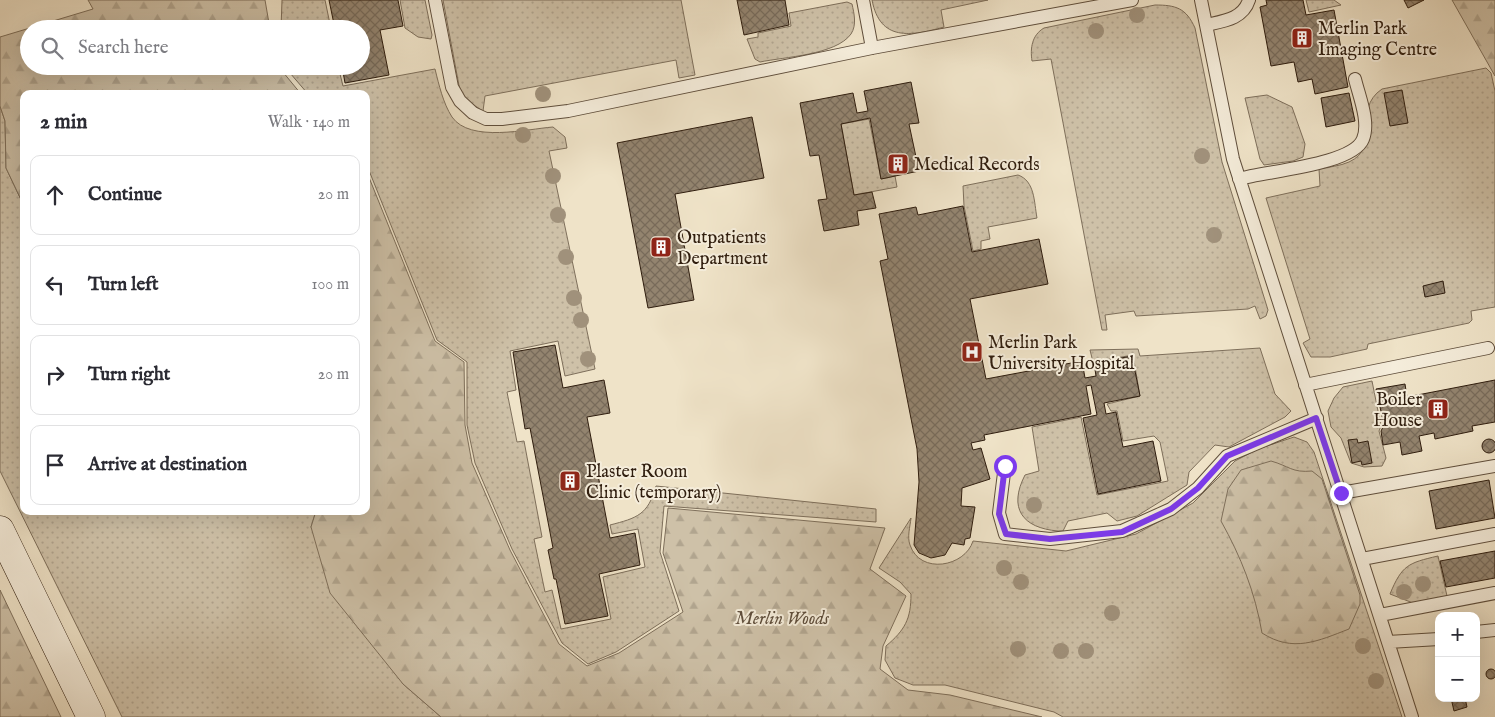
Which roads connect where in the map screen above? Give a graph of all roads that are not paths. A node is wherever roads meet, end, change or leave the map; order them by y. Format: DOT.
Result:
graph roads {
  1 [pos="435,0"];
  2 [pos="863,0"];
  3 [pos="1132,0"];
  4 [pos="1201,0"];
  5 [pos="1249,0"];
  6 [pos="1206,25"];
  7 [pos="872,48"];
  8 [pos="1355,79"];
  9 [pos="1239,178"];
  10 [pos="1488,348"];
  11 [pos="1305,385"];
  12 [pos="1316,418"];
  13 [pos="1005,466"];
  14 [pos="1495,466"];
  15 [pos="1341,493"];
  16 [pos="0,530"];
  17 [pos="1495,534"];
  18 [pos="1362,559"];
  19 [pos="1495,592"];
  20 [pos="1380,615"];
  21 [pos="1495,630"];
  22 [pos="1480,632"];
  23 [pos="1435,639"];
  24 [pos="1388,642"];
  25 [pos="92,717"];
  26 [pos="1412,717"];
  1 -- 7 [label="lane"];
  2 -- 7 [label="lane"];
  3 -- 7 [label="lane"];
  4 -- 6 [label="lane"];
  5 -- 6 [label="lane"];
  6 -- 9 [label="lane"];
  8 -- 9 [label="lane"];
  9 -- 11 [label="lane"];
  10 -- 11 [label="lane"];
  11 -- 12 [label="lane"];
  12 -- 13 [label="lane"];
  12 -- 15 [label="lane"];
  14 -- 15 [label="lane"];
  15 -- 18 [label="lane"];
  16 -- 25 [label="main road"];
  17 -- 18 [label="lane"];
  18 -- 20 [label="lane"];
  19 -- 20 [label="lane"];
  20 -- 24 [label="lane"];
  21 -- 22 [label="lane"];
  23 -- 24 [label="lane"];
  24 -- 26 [label="lane"];
}
